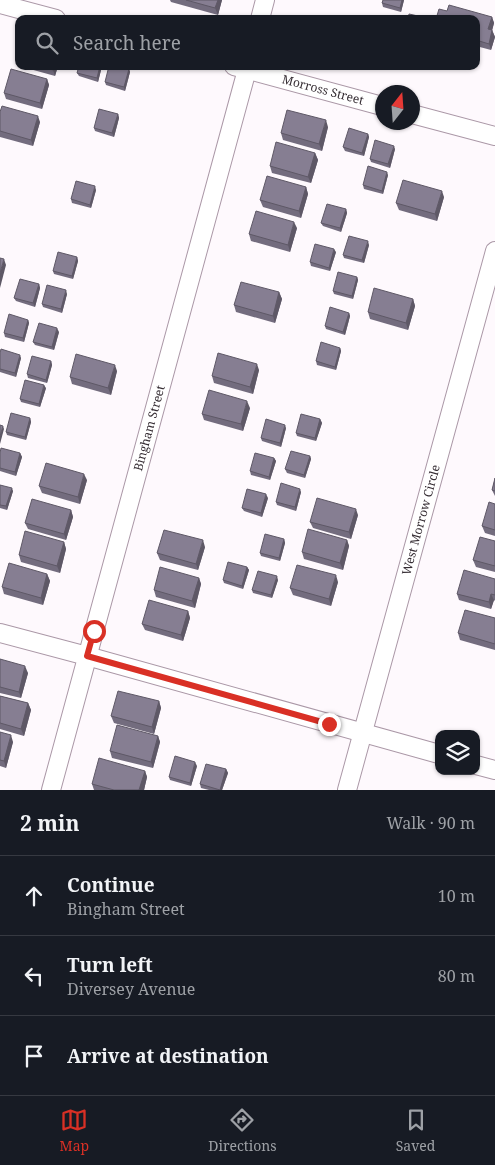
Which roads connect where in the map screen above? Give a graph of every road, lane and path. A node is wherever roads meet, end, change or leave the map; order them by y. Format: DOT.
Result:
graph roads {
  1 [pos="266,0"];
  2 [pos="0,4"];
  3 [pos="41,15"];
  4 [pos="261,15"];
  5 [pos="242,70"];
  6 [pos="254,70"];
  7 [pos="375,104"];
  8 [pos="420,116"];
  9 [pos="495,136"];
  10 [pos="495,251"];
  11 [pos="0,632"];
  12 [pos="87,656"];
  13 [pos="362,733"];
  14 [pos="435,753"];
  15 [pos="480,766"];
  16 [pos="495,770"];
  17 [pos="51,790"];
  18 [pos="348,790"];
  1 -- 4 [label="street"];
  2 -- 3 [label="street"];
  5 -- 12 [label="street, Bingham Street"];
  6 -- 7 [label="street, Morross Street"];
  8 -- 9 [label="street"];
  10 -- 13 [label="street, West Morrow Circle"];
  11 -- 12 [label="street"];
  12 -- 13 [label="street"];
  12 -- 17 [label="street, Bingham Street"];
  13 -- 14 [label="street"];
  13 -- 18 [label="street, West Morrow Circle"];
  15 -- 16 [label="street"];
}
